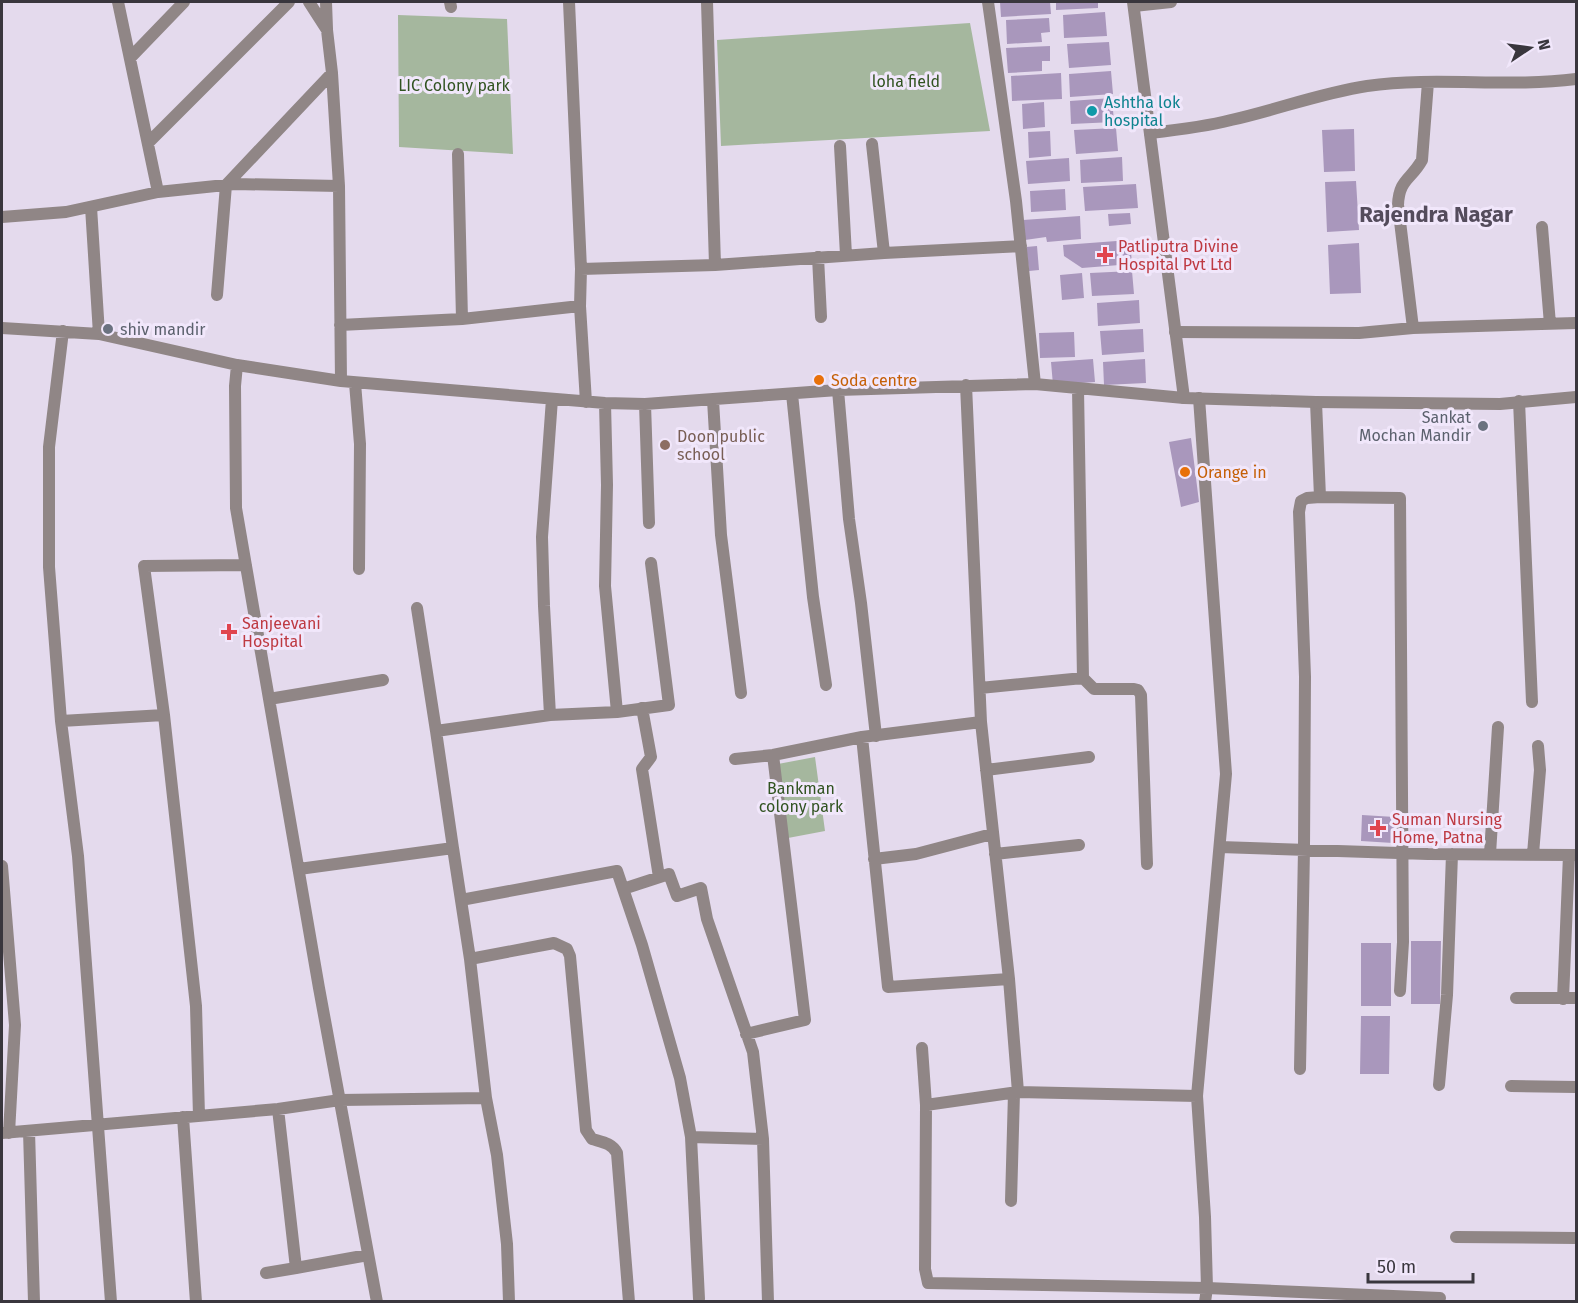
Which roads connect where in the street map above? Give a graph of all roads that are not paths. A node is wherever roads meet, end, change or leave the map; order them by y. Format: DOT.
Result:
graph roads {
  1 [pos="118,2"];
  2 [pos="184,2"];
  3 [pos="289,2"];
  4 [pos="309,2"];
  5 [pos="326,2"];
  6 [pos="569,2"];
  7 [pos="707,2"];
  8 [pos="988,2"];
  9 [pos="1171,2"];
  10 [pos="1133,4"];
  11 [pos="327,30"];
  12 [pos="130,58"];
  13 [pos="332,73"];
  14 [pos="1576,79"];
  15 [pos="1428,82"];
  16 [pos="1150,133"];
  17 [pos="148,143"];
  18 [pos="872,144"];
  19 [pos="840,146"];
  20 [pos="458,154"];
  21 [pos="226,185"];
  22 [pos="339,186"];
  23 [pos="158,192"];
  24 [pos="92,207"];
  25 [pos="2,217"];
  26 [pos="1542,227"];
  27 [pos="1021,246"];
  28 [pos="884,253"];
  29 [pos="846,255"];
  30 [pos="818,257"];
  31 [pos="715,265"];
  32 [pos="581,269"];
  33 [pos="217,296"];
  34 [pos="580,306"];
  35 [pos="821,317"];
  36 [pos="462,319"];
  37 [pos="1576,323"];
  38 [pos="1550,324"];
  39 [pos="340,325"];
  40 [pos="2,328"];
  41 [pos="1413,328"];
  42 [pos="63,331"];
  43 [pos="1174,332"];
  44 [pos="99,334"];
  45 [pos="237,365"];
  46 [pos="341,381"];
  47 [pos="355,383"];
  48 [pos="1035,384"];
  49 [pos="966,385"];
  50 [pos="1078,389"];
  51 [pos="838,390"];
  52 [pos="792,394"];
  53 [pos="1576,397"];
  54 [pos="1184,398"];
  55 [pos="1199,398"];
  56 [pos="552,399"];
  57 [pos="713,400"];
  58 [pos="1519,401"];
  59 [pos="586,402"];
  60 [pos="1316,402"];
  61 [pos="605,403"];
  62 [pos="645,404"];
  63 [pos="1320,497"];
  64 [pos="649,523"];
  65 [pos="651,563"];
  66 [pos="246,565"];
  67 [pos="359,569"];
  68 [pos="417,608"];
  69 [pos="1083,678"];
  70 [pos="383,680"];
  71 [pos="826,685"];
  72 [pos="980,688"];
  73 [pos="741,693"];
  74 [pos="269,699"];
  75 [pos="1532,702"];
  76 [pos="642,708"];
  77 [pos="617,712"];
  78 [pos="164,715"];
  79 [pos="550,715"];
  80 [pos="61,721"];
  81 [pos="981,722"];
  82 [pos="1498,726"];
  83 [pos="436,731"];
  84 [pos="876,736"];
  85 [pos="862,737"];
  86 [pos="1538,746"];
  87 [pos="773,755"];
  88 [pos="1089,757"];
  89 [pos="735,759"];
  90 [pos="986,770"];
  91 [pos="992,834"];
  92 [pos="1079,845"];
  93 [pos="1220,847"];
  94 [pos="453,848"];
  95 [pos="1304,849"];
  96 [pos="1403,853"];
  97 [pos="995,854"];
  98 [pos="1452,854"];
  99 [pos="1490,854"];
  100 [pos="1533,855"];
  101 [pos="1573,855"];
  102 [pos="874,859"];
  103 [pos="1147,864"];
  104 [pos="2,866"];
  105 [pos="299,869"];
  106 [pos="659,877"];
  107 [pos="623,889"];
  108 [pos="461,900"];
  109 [pos="470,959"];
  110 [pos="1009,979"];
  111 [pos="1400,991"];
  112 [pos="1516,998"];
  113 [pos="1576,998"];
  114 [pos="1563,999"];
  115 [pos="746,1034"];
  116 [pos="922,1048"];
  117 [pos="1300,1069"];
  118 [pos="1439,1084"];
  119 [pos="1511,1086"];
  120 [pos="1576,1087"];
  121 [pos="1016,1093"];
  122 [pos="1197,1096"];
  123 [pos="486,1098"];
  124 [pos="340,1100"];
  125 [pos="926,1105"];
  126 [pos="278,1109"];
  127 [pos="199,1116"];
  128 [pos="183,1117"];
  129 [pos="97,1125"];
  130 [pos="29,1131"];
  131 [pos="5,1133"];
  132 [pos="691,1137"];
  133 [pos="763,1139"];
  134 [pos="1011,1201"];
  135 [pos="1456,1237"];
  136 [pos="1576,1238"];
  137 [pos="368,1255"];
  138 [pos="296,1268"];
  139 [pos="266,1273"];
  140 [pos="1207,1288"];
  141 [pos="1311,1297"];
  142 [pos="1440,1298"];
  143 [pos="699,1299"];
  144 [pos="34,1302"];
  145 [pos="111,1302"];
  146 [pos="196,1302"];
  147 [pos="377,1302"];
  148 [pos="510,1302"];
  149 [pos="628,1302"];
  150 [pos="768,1302"];
  151 [pos="1205,1302"];
  1 -- 12 [label="street"];
  2 -- 12 [label="street"];
  3 -- 17 [label="street"];
  4 -- 11 [label="street"];
  5 -- 11 [label="street"];
  6 -- 32 [label="street"];
  7 -- 31 [label="street"];
  8 -- 27 [label="street"];
  9 -- 10 [label="street"];
  10 -- 16 [label="street"];
  11 -- 13 [label="street"];
  12 -- 17 [label="street"];
  13 -- 21 [label="street"];
  13 -- 22 [label="street"];
  14 -- 15 [label="street"];
  15 -- 16 [label="street"];
  15 -- 41 [label="street"];
  16 -- 43 [label="street"];
  17 -- 23 [label="street"];
  18 -- 28 [label="street"];
  19 -- 29 [label="street"];
  20 -- 36 [label="street"];
  21 -- 22 [label="street"];
  21 -- 23 [label="street"];
  21 -- 33 [label="street"];
  22 -- 39 [label="street"];
  23 -- 24 [label="street"];
  24 -- 25 [label="street"];
  24 -- 44 [label="street"];
  26 -- 38 [label="street"];
  27 -- 28 [label="street"];
  27 -- 48 [label="street"];
  28 -- 29 [label="street"];
  29 -- 30 [label="street"];
  30 -- 31 [label="street"];
  30 -- 35 [label="street"];
  31 -- 32 [label="street"];
  32 -- 34 [label="street"];
  34 -- 36 [label="street"];
  34 -- 59 [label="street"];
  36 -- 39 [label="street"];
  37 -- 38 [label="street"];
  38 -- 41 [label="street"];
  39 -- 46 [label="street"];
  40 -- 42 [label="street"];
  41 -- 43 [label="street"];
  42 -- 44 [label="street"];
  42 -- 80 [label="street"];
  43 -- 54 [label="street"];
  44 -- 45 [label="street"];
  45 -- 46 [label="street"];
  45 -- 66 [label="street"];
  46 -- 47 [label="street"];
  47 -- 56 [label="street"];
  47 -- 67 [label="street"];
  48 -- 49 [label="street"];
  48 -- 50 [label="street"];
  49 -- 51 [label="street"];
  49 -- 72 [label="street"];
  50 -- 54 [label="street"];
  50 -- 69 [label="street"];
  51 -- 52 [label="street"];
  51 -- 84 [label="street"];
  52 -- 57 [label="street"];
  52 -- 71 [label="street"];
  53 -- 58 [label="street"];
  54 -- 55 [label="street"];
  55 -- 60 [label="street"];
  55 -- 93 [label="street"];
  56 -- 59 [label="street"];
  56 -- 79 [label="street"];
  57 -- 62 [label="street"];
  57 -- 73 [label="street"];
  58 -- 60 [label="street"];
  58 -- 75 [label="street"];
  59 -- 61 [label="street"];
  60 -- 63 [label="street"];
  61 -- 62 [label="street"];
  61 -- 77 [label="street"];
  62 -- 64 [label="street"];
  63 -- 95 [label="street"];
  63 -- 96 [label="street"];
  65 -- 76 [label="street"];
  66 -- 74 [label="street"];
  66 -- 78 [label="street"];
  68 -- 83 [label="street"];
  69 -- 72 [label="street"];
  69 -- 103 [label="street"];
  70 -- 74 [label="street"];
  72 -- 81 [label="street"];
  74 -- 105 [label="street"];
  76 -- 77 [label="street"];
  76 -- 106 [label="street"];
  77 -- 79 [label="street"];
  78 -- 80 [label="street"];
  78 -- 127 [label="street"];
  79 -- 83 [label="street"];
  80 -- 129 [label="street"];
  81 -- 84 [label="street"];
  81 -- 90 [label="street"];
  82 -- 99 [label="street"];
  83 -- 94 [label="street"];
  84 -- 85 [label="street"];
  85 -- 87 [label="street"];
  85 -- 102 [label="street"];
  86 -- 100 [label="street"];
  87 -- 89 [label="street"];
  87 -- 115 [label="street"];
  88 -- 90 [label="street"];
  90 -- 91 [label="street"];
  91 -- 97 [label="street"];
  91 -- 102 [label="street"];
  92 -- 97 [label="street"];
  93 -- 95 [label="street"];
  93 -- 122 [label="street"];
  94 -- 105 [label="street"];
  94 -- 108 [label="street"];
  95 -- 96 [label="street"];
  95 -- 117 [label="street"];
  96 -- 98 [label="street"];
  96 -- 111 [label="street"];
  97 -- 110 [label="street"];
  98 -- 99 [label="street"];
  98 -- 118 [label="street"];
  99 -- 100 [label="street"];
  100 -- 101 [label="street"];
  101 -- 114 [label="street"];
  102 -- 110 [label="street"];
  104 -- 131 [label="street"];
  105 -- 124 [label="street"];
  106 -- 107 [label="street"];
  106 -- 115 [label="street"];
  107 -- 108 [label="street"];
  107 -- 132 [label="street"];
  108 -- 109 [label="street"];
  109 -- 123 [label="street"];
  109 -- 149 [label="street"];
  110 -- 121 [label="street"];
  112 -- 114 [label="street"];
  113 -- 114 [label="street"];
  115 -- 133 [label="street"];
  116 -- 125 [label="street"];
  119 -- 120 [label="street"];
  121 -- 122 [label="street"];
  121 -- 125 [label="street"];
  121 -- 134 [label="street"];
  122 -- 140 [label="street"];
  123 -- 124 [label="street"];
  123 -- 148 [label="street"];
  124 -- 126 [label="street"];
  124 -- 137 [label="street"];
  125 -- 140 [label="street"];
  126 -- 127 [label="street"];
  126 -- 138 [label="street"];
  127 -- 128 [label="street"];
  128 -- 129 [label="street"];
  128 -- 146 [label="street"];
  129 -- 130 [label="street"];
  129 -- 145 [label="street"];
  130 -- 131 [label="street"];
  130 -- 144 [label="street"];
  132 -- 133 [label="street"];
  132 -- 143 [label="street"];
  133 -- 150 [label="street"];
  135 -- 136 [label="street"];
  137 -- 138 [label="street"];
  137 -- 147 [label="street"];
  138 -- 139 [label="street"];
  140 -- 141 [label="street"];
  140 -- 151 [label="street"];
  141 -- 142 [label="street"];
}
